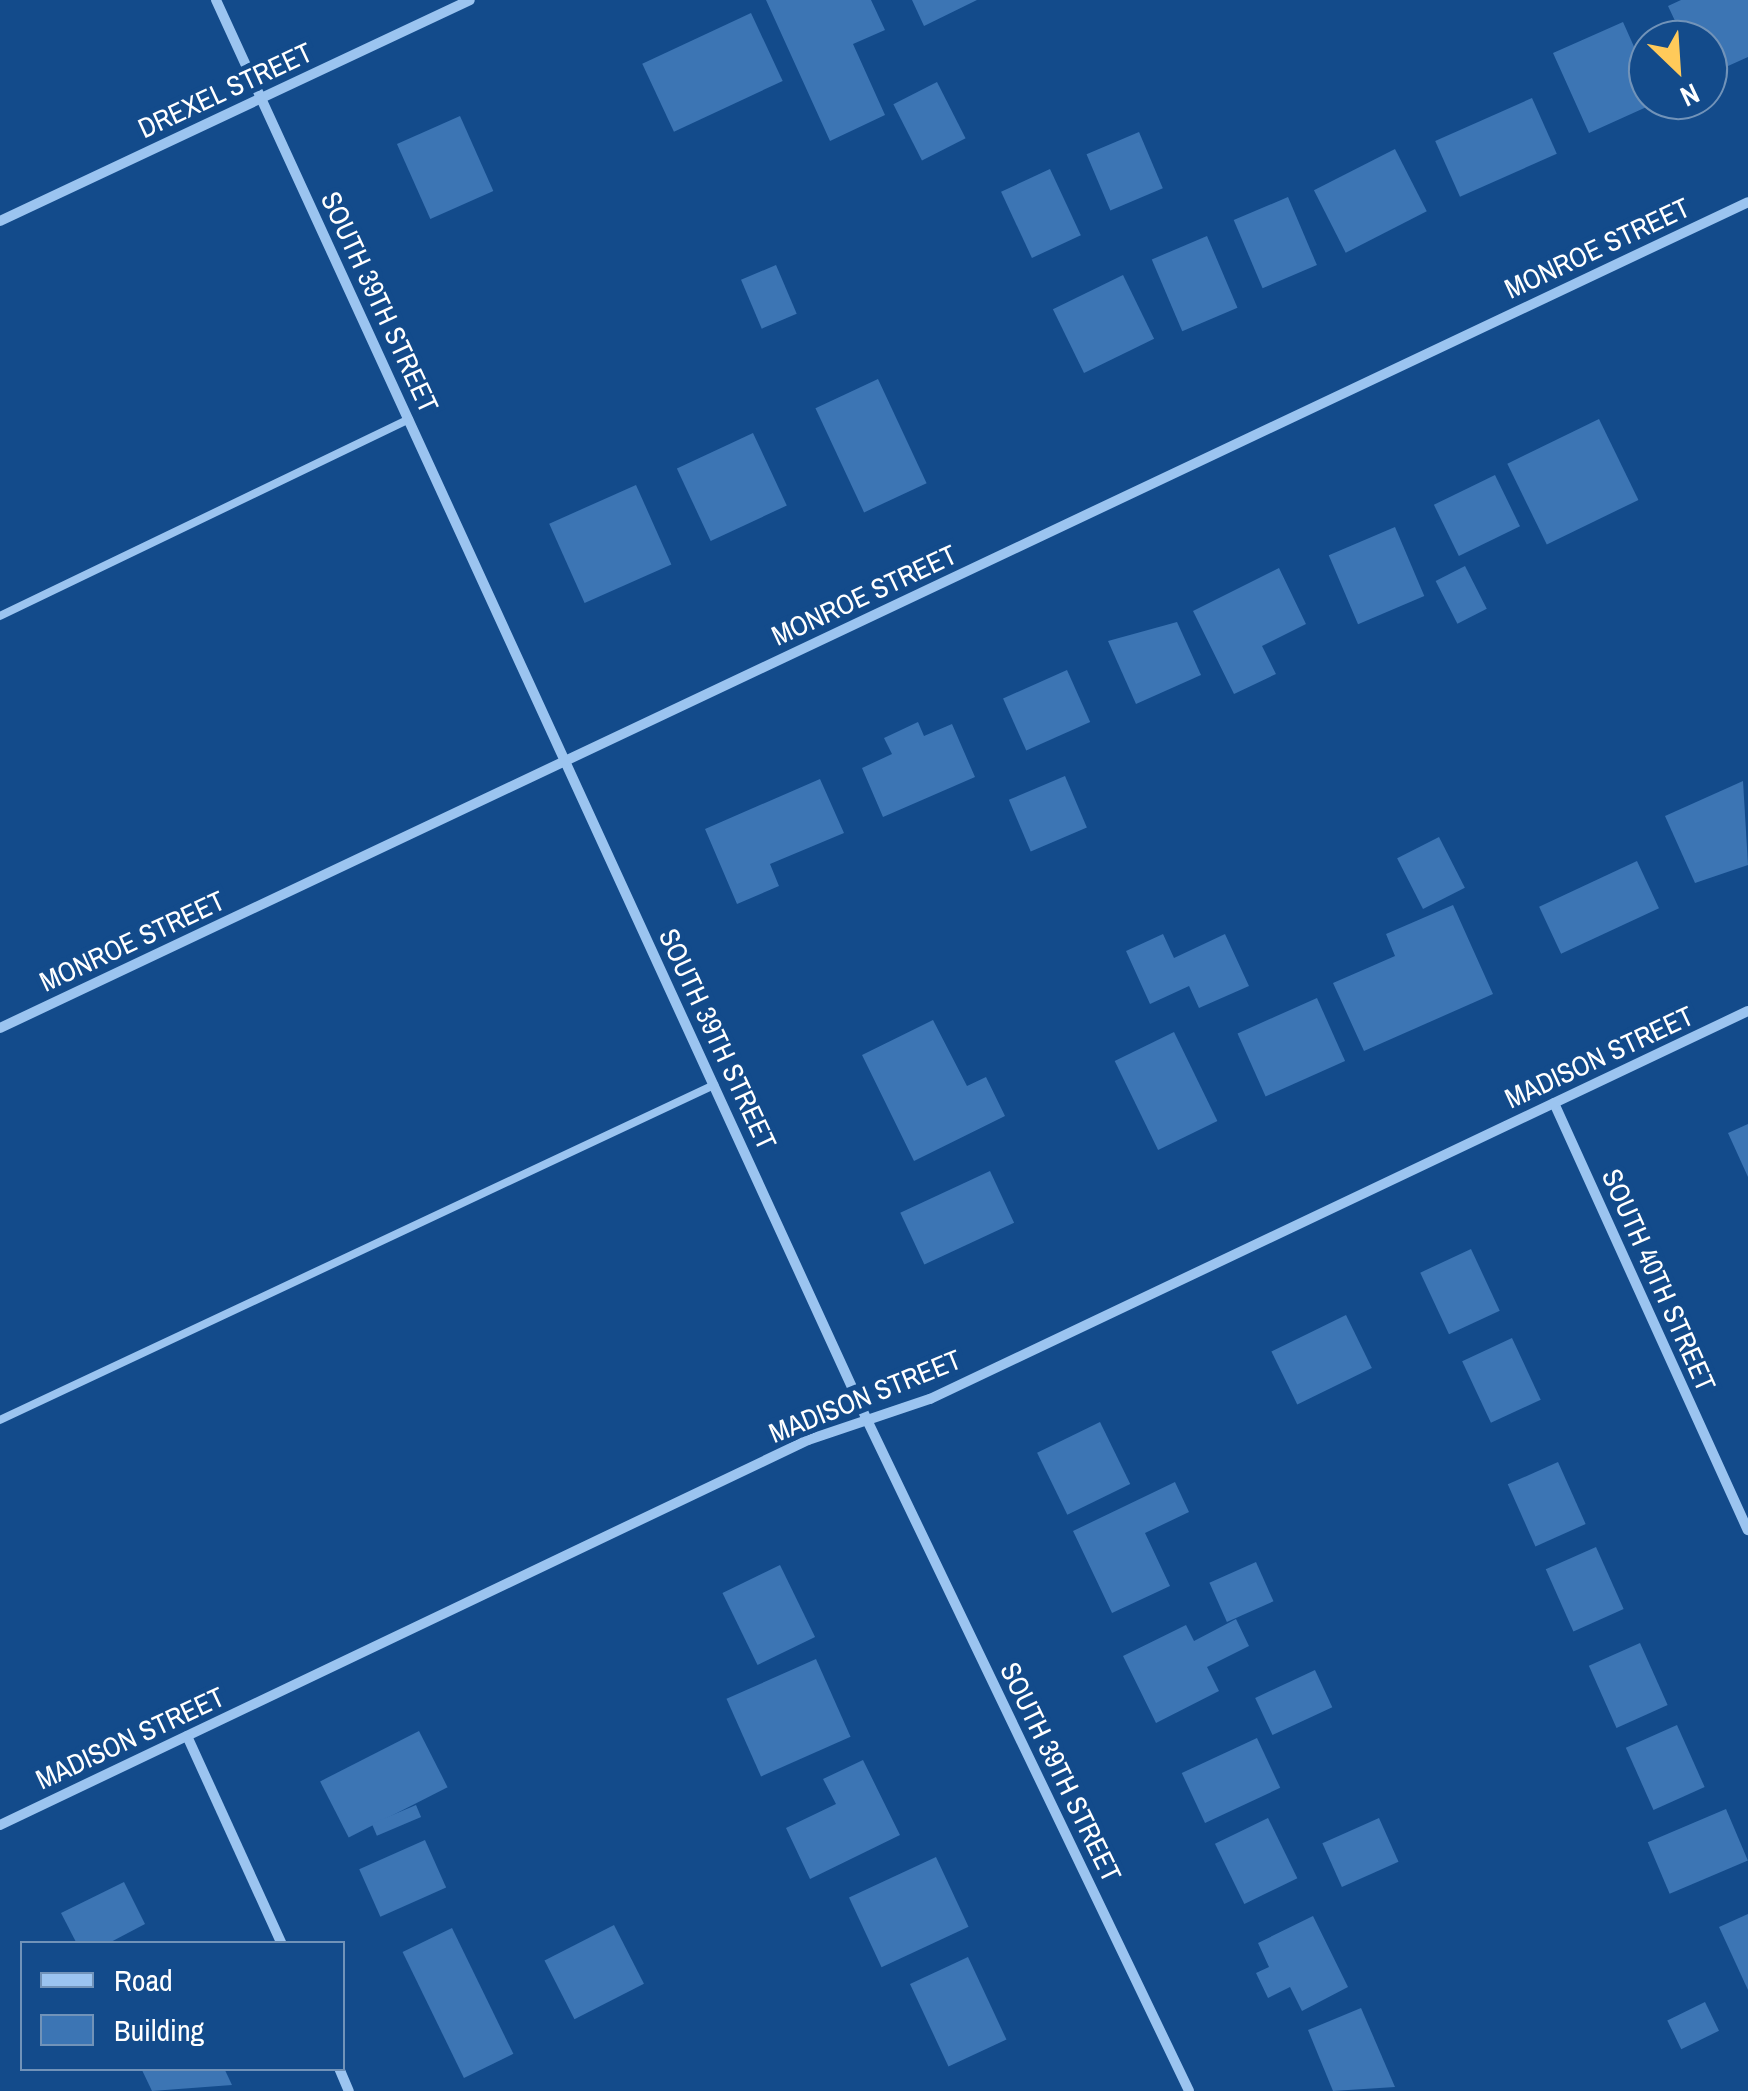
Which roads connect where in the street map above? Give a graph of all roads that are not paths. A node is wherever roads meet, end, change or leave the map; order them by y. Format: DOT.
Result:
graph roads {
  1 [pos="216,0"];
  2 [pos="470,0"];
  3 [pos="261,98"];
  4 [pos="1748,202"];
  5 [pos="0,221"];
  6 [pos="410,420"];
  7 [pos="0,616"];
  8 [pos="566,760"];
  9 [pos="1748,1011"];
  10 [pos="0,1028"];
  11 [pos="714,1085"];
  12 [pos="1554,1103"];
  13 [pos="0,1420"];
  14 [pos="867,1420"];
  15 [pos="1748,1530"];
  16 [pos="186,1736"];
  17 [pos="0,1825"];
  18 [pos="281,1941"];
  19 [pos="1188,2091"];
  1 -- 3 [label="street, SOUTH 39TH STREET"];
  2 -- 3 [label="street, DREXEL STREET"];
  3 -- 5 [label="street, DREXEL STREET"];
  3 -- 6 [label="street, SOUTH 39TH STREET"];
  4 -- 8 [label="street, MONROE STREET"];
  6 -- 7 [label="lane"];
  6 -- 8 [label="street, SOUTH 39TH STREET"];
  8 -- 10 [label="street, MONROE STREET"];
  8 -- 11 [label="street, SOUTH 39TH STREET"];
  9 -- 12 [label="street, MADISON STREET"];
  11 -- 13 [label="lane"];
  11 -- 14 [label="street, SOUTH 39TH STREET"];
  12 -- 14 [label="street, MADISON STREET"];
  12 -- 15 [label="street, SOUTH 40TH STREET"];
  14 -- 16 [label="street, MADISON STREET"];
  14 -- 19 [label="street, SOUTH 39TH STREET"];
  16 -- 17 [label="street, MADISON STREET"];
  16 -- 18 [label="street"];
}
